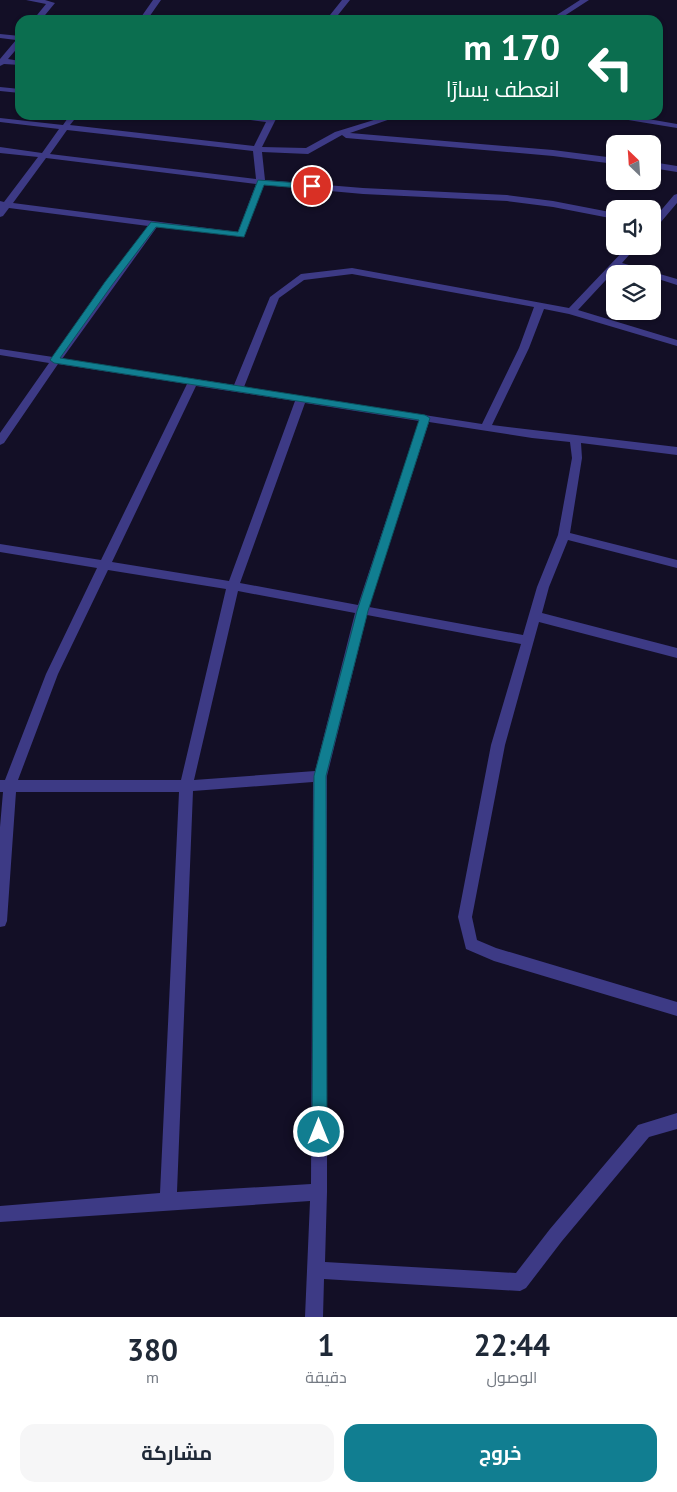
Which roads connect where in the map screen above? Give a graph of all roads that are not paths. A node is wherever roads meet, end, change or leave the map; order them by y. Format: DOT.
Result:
graph roads {
  1 [pos="30,0"];
  2 [pos="157,0"];
  3 [pos="346,0"];
  4 [pos="585,0"];
  5 [pos="41,15"];
  6 [pos="146,15"];
  7 [pos="334,15"];
  8 [pos="561,15"];
  9 [pos="0,36"];
  10 [pos="15,38"];
  11 [pos="15,45"];
  12 [pos="1,62"];
  13 [pos="15,63"];
  14 [pos="0,89"];
  15 [pos="15,90"];
  16 [pos="0,120"];
  17 [pos="70,120"];
  18 [pos="271,120"];
  19 [pos="382,120"];
  20 [pos="640,120"];
  21 [pos="65,126"];
  22 [pos="677,126"];
  23 [pos="338,134"];
  24 [pos="256,149"];
  25 [pos="0,150"];
  26 [pos="44,156"];
  27 [pos="606,160"];
  28 [pos="661,166"];
  29 [pos="677,168"];
  30 [pos="261,182"];
  31 [pos="677,197"];
  32 [pos="4,204"];
  33 [pos="0,214"];
  34 [pos="606,214"];
  35 [pos="661,216"];
  36 [pos="154,224"];
  37 [pos="625,255"];
  38 [pos="616,264"];
  39 [pos="620,265"];
  40 [pos="661,277"];
  41 [pos="677,282"];
  42 [pos="540,305"];
  43 [pos="571,310"];
  44 [pos="677,343"];
  45 [pos="0,352"];
  46 [pos="54,360"];
  47 [pos="193,382"];
  48 [pos="238,389"];
  49 [pos="301,399"];
  50 [pos="425,418"];
  51 [pos="485,428"];
  52 [pos="575,439"];
  53 [pos="0,441"];
  54 [pos="677,451"];
  55 [pos="564,535"];
  56 [pos="0,548"];
  57 [pos="104,564"];
  58 [pos="677,564"];
  59 [pos="233,586"];
  60 [pos="362,611"];
  61 [pos="535,616"];
  62 [pos="528,641"];
  63 [pos="677,653"];
  64 [pos="320,776"];
  65 [pos="5,785"];
  66 [pos="186,786"];
  67 [pos="0,921"];
  68 [pos="677,1009"];
  69 [pos="677,1121"];
  70 [pos="319,1192"];
  71 [pos="168,1201"];
  72 [pos="0,1214"];
  73 [pos="315,1270"];
  74 [pos="314,1317"];
  1 -- 5 [label="street"];
  2 -- 6 [label="street"];
  3 -- 7 [label="street"];
  4 -- 8 [label="street"];
  9 -- 10 [label="street"];
  11 -- 12 [label="street"];
  12 -- 13 [label="street"];
  14 -- 15 [label="street"];
  16 -- 21 [label="street"];
  17 -- 21 [label="street"];
  18 -- 24 [label="street"];
  19 -- 23 [label="street"];
  20 -- 22 [label="street"];
  21 -- 24 [label="street"];
  21 -- 26 [label="street"];
  23 -- 24 [label="street"];
  23 -- 27 [label="street"];
  24 -- 30 [label="street"];
  25 -- 26 [label="street"];
  26 -- 30 [label="street"];
  26 -- 32 [label="street"];
  28 -- 29 [label="street"];
  30 -- 34 [label="street"];
  30 -- 36 [label="street"];
  31 -- 35 [label="street"];
  32 -- 33 [label="street"];
  32 -- 36 [label="street"];
  36 -- 46 [label="street"];
  37 -- 38 [label="street"];
  38 -- 39 [label="street"];
  38 -- 43 [label="street"];
  40 -- 41 [label="street"];
  42 -- 43 [label="street"];
  42 -- 48 [label="street"];
  42 -- 51 [label="street"];
  43 -- 44 [label="street"];
  45 -- 46 [label="street"];
  46 -- 47 [label="street"];
  46 -- 53 [label="street"];
  47 -- 48 [label="street"];
  47 -- 57 [label="street"];
  48 -- 49 [label="street"];
  49 -- 50 [label="street"];
  49 -- 59 [label="street"];
  50 -- 51 [label="street"];
  50 -- 60 [label="street"];
  51 -- 52 [label="street"];
  52 -- 54 [label="street"];
  52 -- 55 [label="street"];
  55 -- 58 [label="street"];
  55 -- 61 [label="street"];
  56 -- 57 [label="street"];
  57 -- 59 [label="street"];
  57 -- 65 [label="street"];
  59 -- 60 [label="street"];
  59 -- 66 [label="street"];
  60 -- 62 [label="street"];
  60 -- 64 [label="street"];
  61 -- 62 [label="street"];
  61 -- 63 [label="street"];
  62 -- 68 [label="street"];
  64 -- 66 [label="street"];
  64 -- 70 [label="street"];
  65 -- 66 [label="street"];
  65 -- 67 [label="street"];
  66 -- 71 [label="street"];
  69 -- 73 [label="street"];
  70 -- 71 [label="street"];
  70 -- 73 [label="street"];
  71 -- 72 [label="street"];
  73 -- 74 [label="street"];
}
